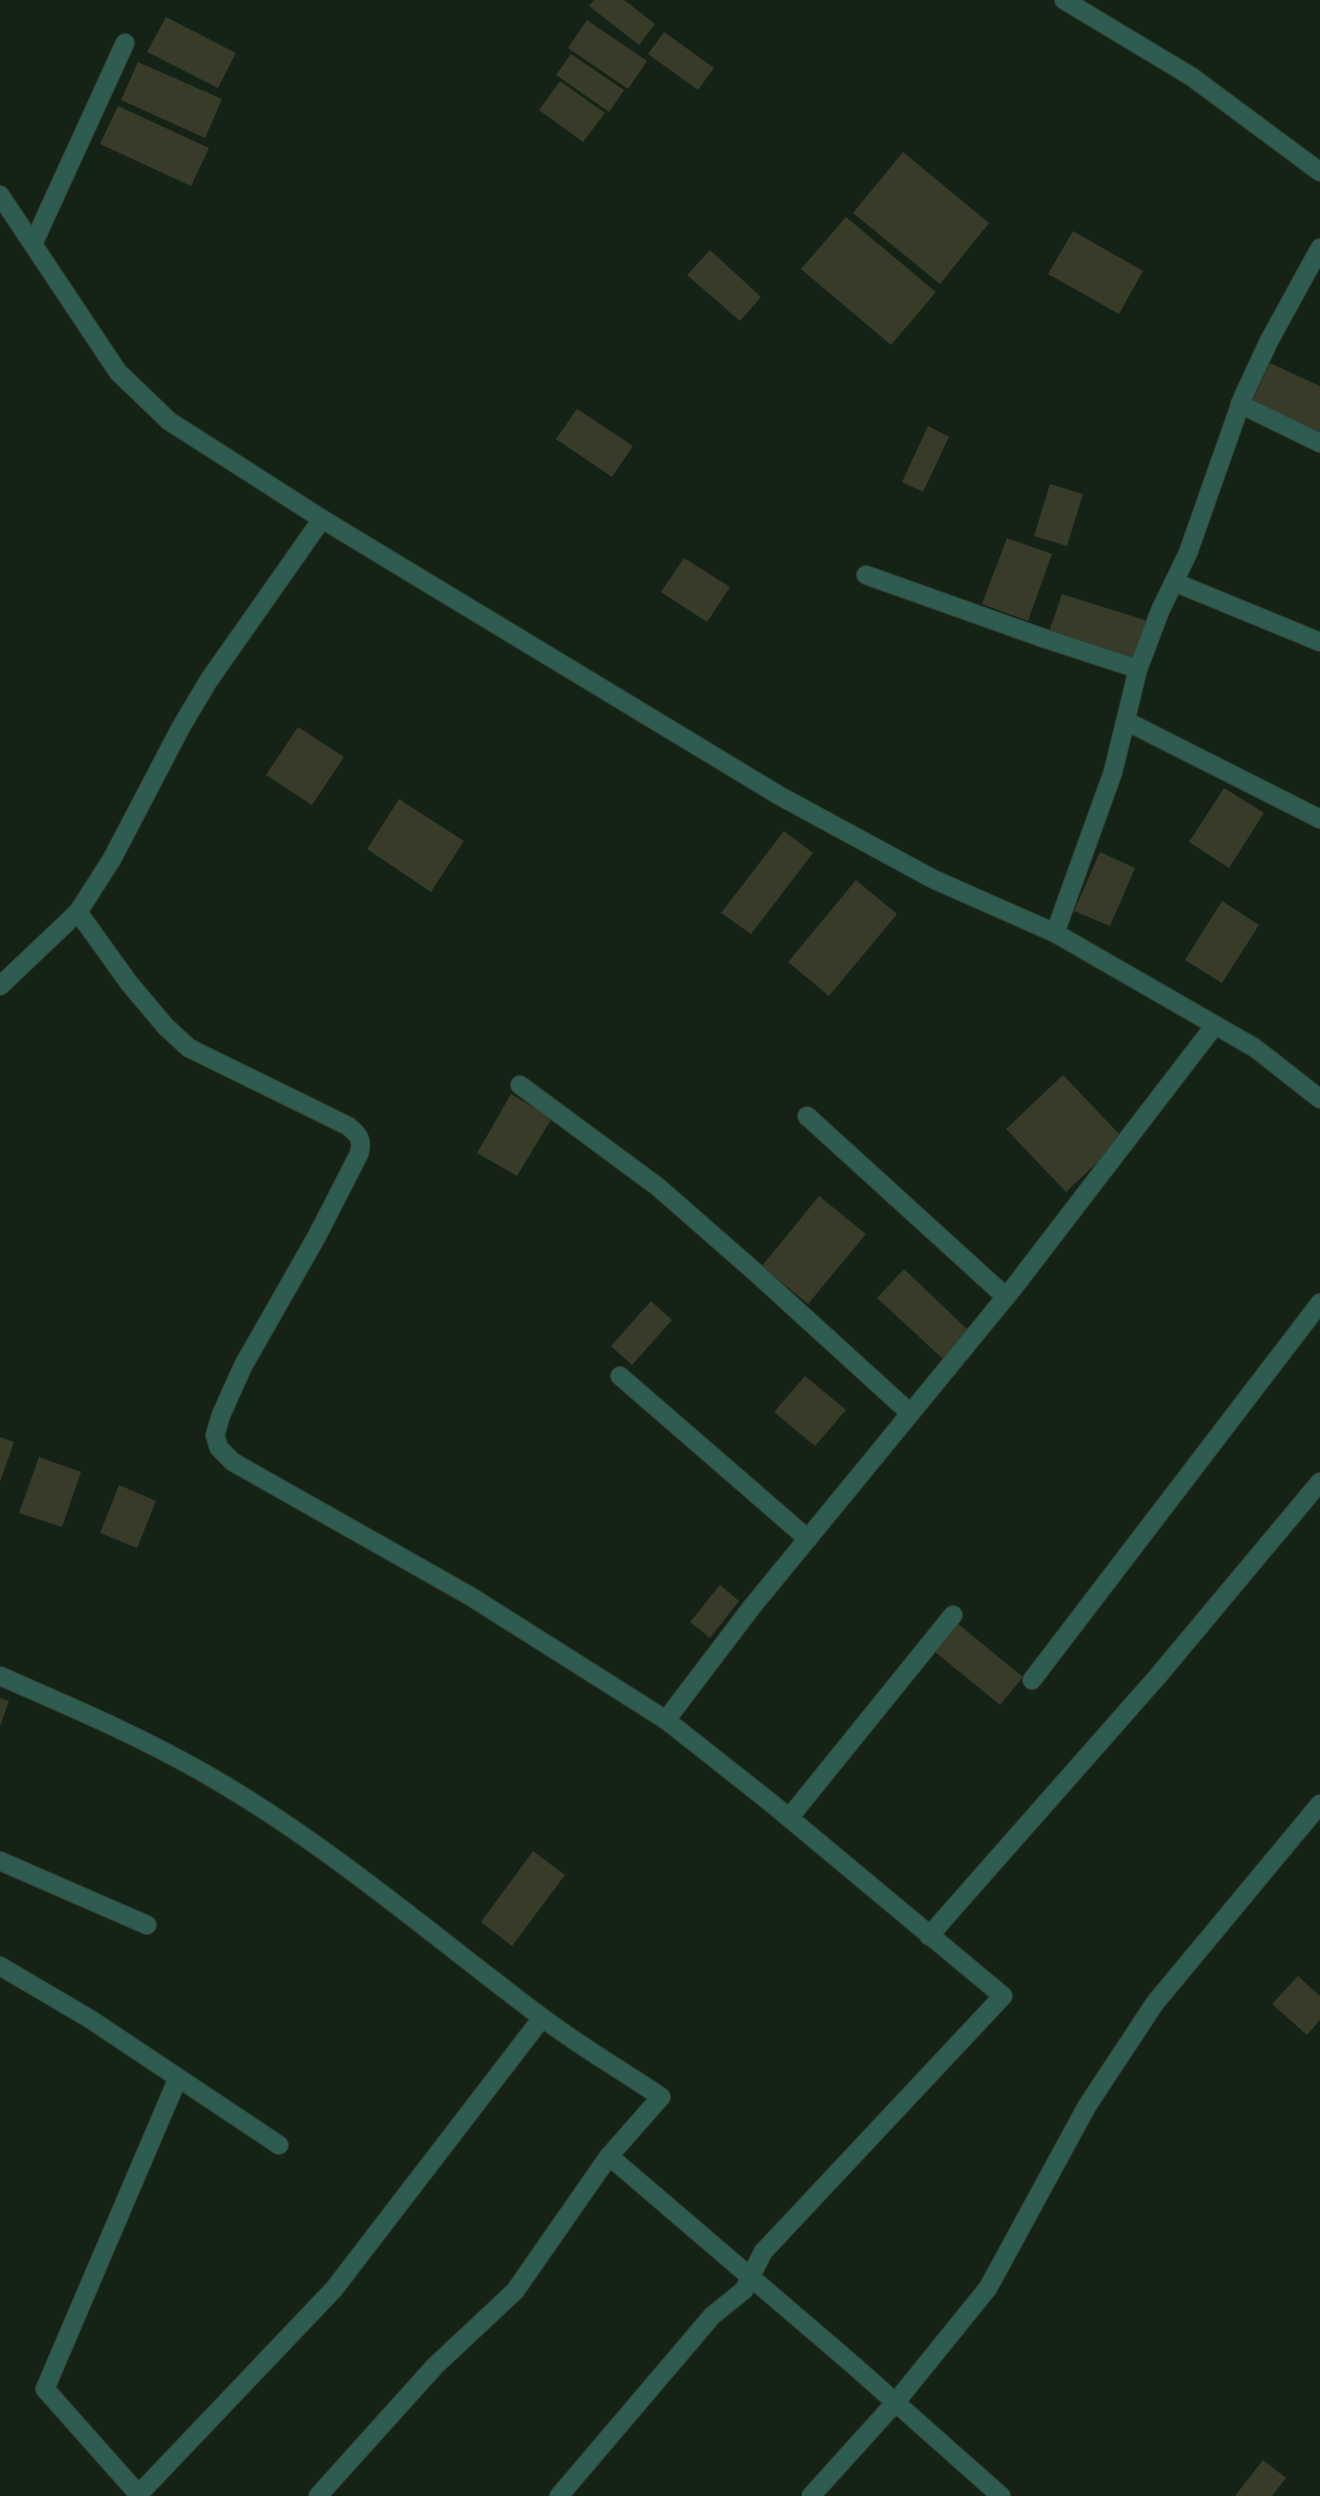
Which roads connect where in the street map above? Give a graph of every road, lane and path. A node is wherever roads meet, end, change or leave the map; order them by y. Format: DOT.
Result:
graph roads {
  1 [pos="1064,0"];
  2 [pos="125,44"];
  3 [pos="1320,172"];
  4 [pos="0,195"];
  5 [pos="33,244"];
  6 [pos="1320,248"];
  7 [pos="1240,404"];
  8 [pos="1320,443"];
  9 [pos="322,519"];
  10 [pos="866,575"];
  11 [pos="1174,582"];
  12 [pos="1320,642"];
  13 [pos="1138,669"];
  14 [pos="1126,721"];
  15 [pos="1320,819"];
  16 [pos="78,912"];
  17 [pos="1055,933"];
  18 [pos="0,986"];
  19 [pos="1215,1025"];
  20 [pos="520,1085"];
  21 [pos="1320,1099"];
  22 [pos="807,1116"];
  23 [pos="1006,1297"];
  24 [pos="1320,1303"];
  25 [pos="620,1376"];
  26 [pos="910,1413"];
  27 [pos="1320,1482"];
  28 [pos="808,1539"];
  29 [pos="953,1616"];
  30 [pos="0,1676"];
  31 [pos="1032,1680"];
  32 [pos="666,1720"];
  33 [pos="1320,1804"];
  34 [pos="789,1818"];
  35 [pos="0,1861"];
  36 [pos="147,1924"];
  37 [pos="929,1936"];
  38 [pos="0,1966"];
  39 [pos="542,2018"];
  40 [pos="178,2078"];
  41 [pos="279,2145"];
  42 [pos="609,2156"];
  43 [pos="750,2277"];
  44 [pos="895,2403"];
  45 [pos="139,2495"];
  46 [pos="318,2496"];
  47 [pos="559,2496"];
  48 [pos="811,2496"];
  49 [pos="1001,2496"];
  1 -- 3 [label="street"];
  2 -- 5 [label="street"];
  4 -- 5 [label="street"];
  5 -- 9 [label="street"];
  6 -- 7 [label="street"];
  7 -- 8 [label="street"];
  7 -- 11 [label="street"];
  9 -- 16 [label="street"];
  9 -- 17 [label="street"];
  10 -- 13 [label="street"];
  11 -- 12 [label="street"];
  11 -- 13 [label="street"];
  13 -- 14 [label="street"];
  14 -- 15 [label="street"];
  14 -- 17 [label="street"];
  16 -- 18 [label="street"];
  16 -- 32 [label="street"];
  17 -- 19 [label="street"];
  19 -- 21 [label="street"];
  19 -- 23 [label="street"];
  20 -- 26 [label="street"];
  22 -- 23 [label="street"];
  23 -- 26 [label="street"];
  24 -- 31 [label="street"];
  25 -- 28 [label="street"];
  26 -- 28 [label="street"];
  27 -- 37 [label="street"];
  28 -- 32 [label="street"];
  29 -- 34 [label="street"];
  30 -- 39 [label="street"];
  32 -- 34 [label="street"];
  33 -- 44 [label="street"];
  34 -- 37 [label="street"];
  35 -- 36 [label="street"];
  37 -- 43 [label="street"];
  38 -- 40 [label="street"];
  39 -- 42 [label="street"];
  39 -- 45 [label="street"];
  40 -- 41 [label="street"];
  40 -- 45 [label="street"];
  42 -- 43 [label="street"];
  42 -- 46 [label="street"];
  43 -- 44 [label="street"];
  43 -- 47 [label="street"];
  44 -- 48 [label="street"];
  44 -- 49 [label="street"];
}
